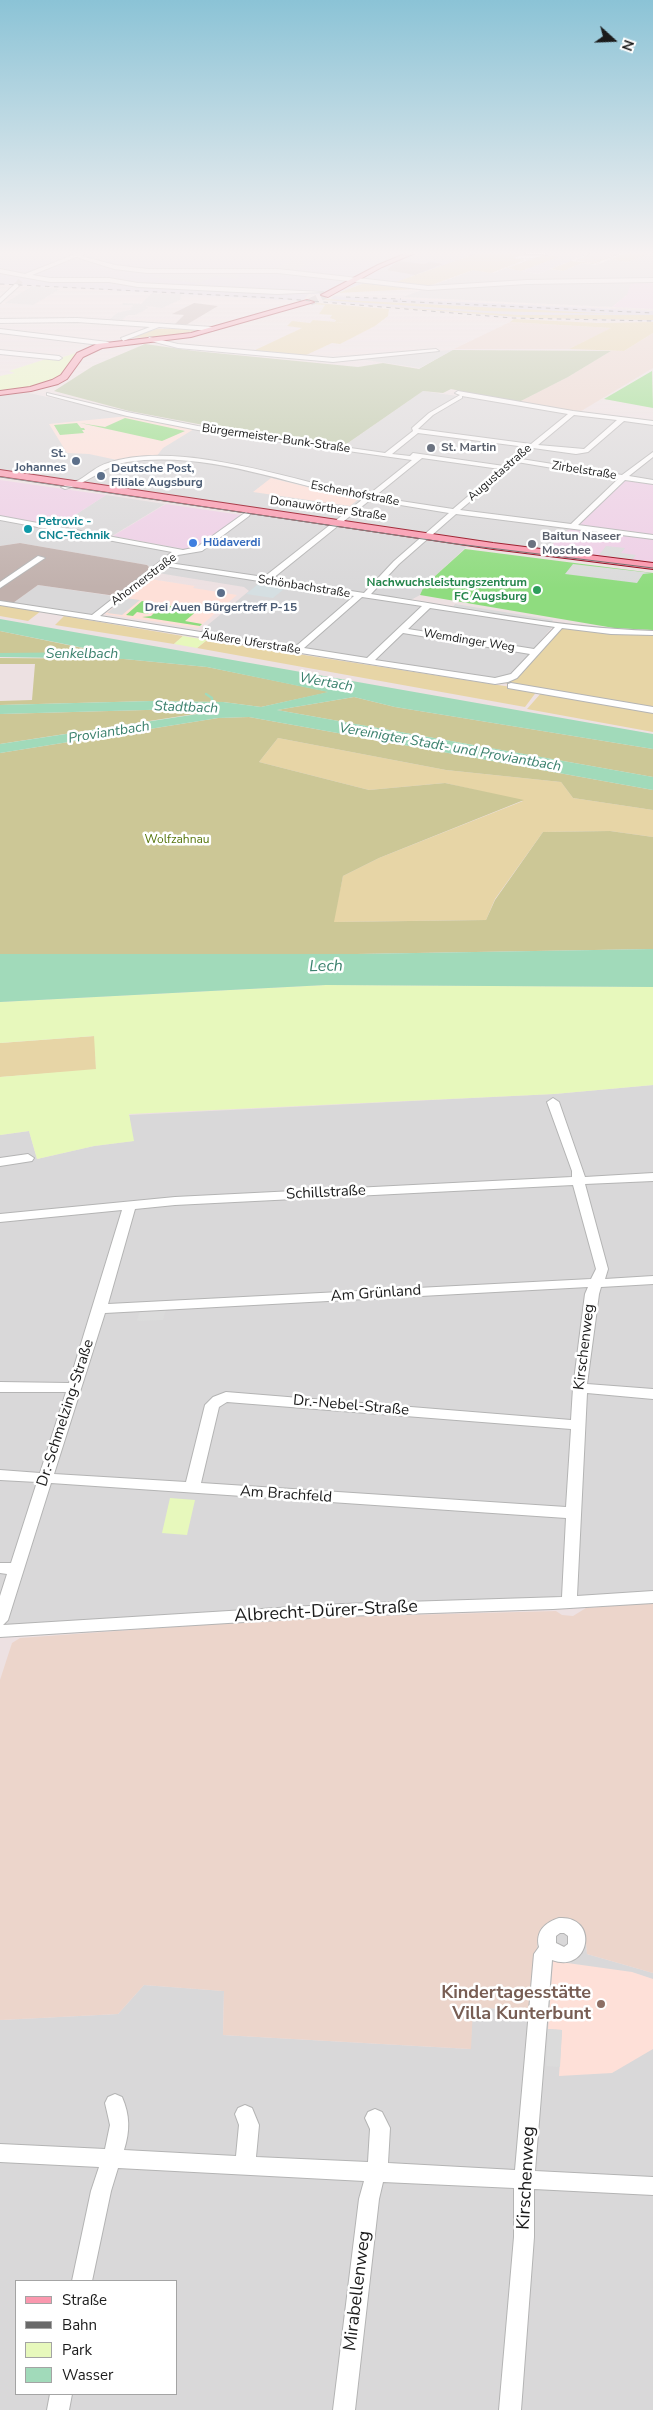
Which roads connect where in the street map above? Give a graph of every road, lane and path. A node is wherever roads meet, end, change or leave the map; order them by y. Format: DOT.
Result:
graph roads {
  1 [pos="74,363"];
  2 [pos="0,393"];
  3 [pos="49,394"];
  4 [pos="573,413"];
  5 [pos="623,419"];
  6 [pos="653,423"];
  7 [pos="417,431"];
  8 [pos="531,446"];
  9 [pos="388,453"];
  10 [pos="653,454"];
  11 [pos="419,458"];
  12 [pos="515,460"];
  13 [pos="506,468"];
  14 [pos="0,473"];
  15 [pos="624,477"];
  16 [pos="0,478"];
  17 [pos="653,482"];
  18 [pos="77,485"];
  19 [pos="65,487"];
  20 [pos="368,498"];
  21 [pos="456,510"];
  22 [pos="246,514"];
  23 [pos="0,518"];
  24 [pos="335,524"];
  25 [pos="573,526"];
  26 [pos="653,537"];
  27 [pos="425,538"];
  28 [pos="184,552"];
  29 [pos="41,558"];
  30 [pos="163,564"];
  31 [pos="653,568"];
  32 [pos="266,580"];
  33 [pos="0,586"];
  34 [pos="363,595"];
  35 [pos="0,603"];
  36 [pos="429,604"];
  37 [pos="93,618"];
  38 [pos="560,625"];
  39 [pos="402,630"];
  40 [pos="653,633"];
  41 [pos="297,650"];
  42 [pos="536,652"];
  43 [pos="369,661"];
  44 [pos="511,686"];
  45 [pos="653,710"];
  46 [pos="553,1102"];
  47 [pos="28,1158"];
  48 [pos="0,1162"];
  49 [pos="653,1177"];
  50 [pos="578,1180"];
  51 [pos="130,1205"];
  52 [pos="0,1218"];
  53 [pos="653,1280"];
  54 [pos="596,1282"];
  55 [pos="100,1309"];
  56 [pos="0,1386"];
  57 [pos="74,1388"];
  58 [pos="580,1388"];
  59 [pos="653,1394"];
  60 [pos="577,1425"];
  61 [pos="0,1475"];
  62 [pos="45,1476"];
  63 [pos="192,1488"];
  64 [pos="572,1513"];
  65 [pos="8,1569"];
  66 [pos="653,1597"];
  67 [pos="568,1602"];
  68 [pos="0,1620"];
  69 [pos="0,1631"];
  70 [pos="550,1949"];
  71 [pos="115,2103"];
  72 [pos="245,2114"];
  73 [pos="375,2118"];
  74 [pos="0,2154"];
  75 [pos="112,2160"];
  76 [pos="245,2166"];
  77 [pos="377,2172"];
  78 [pos="524,2180"];
  79 [pos="653,2186"];
  80 [pos="82,2280"];
  81 [pos="61,2395"];
  82 [pos="58,2410"];
  83 [pos="344,2410"];
  84 [pos="510,2410"];
  1 -- 2 [label="main road"];
  3 -- 9 [label="street, Bürgermeister-Bunk-Straße"];
  4 -- 5 [label="street"];
  4 -- 7 [label="street"];
  4 -- 8 [label="street, Augustastraße"];
  5 -- 6 [label="street"];
  5 -- 8 [label="street"];
  7 -- 8 [label="street"];
  7 -- 9 [label="street"];
  8 -- 12 [label="street, Augustastraße"];
  9 -- 11 [label="street"];
  10 -- 15 [label="street"];
  11 -- 13 [label="street"];
  11 -- 20 [label="street"];
  12 -- 13 [label="street, Augustastraße"];
  12 -- 15 [label="street, Zirbelstraße"];
  13 -- 21 [label="street, Augustastraße"];
  14 -- 18 [label="main road, Donauwörther Straße"];
  15 -- 17 [label="street, Zirbelstraße"];
  15 -- 25 [label="street"];
  16 -- 19 [label="main road, Donauwörther Straße"];
  18 -- 19 [label="street, Eschenhofstraße"];
  18 -- 20 [label="street, Eschenhofstraße"];
  18 -- 24 [label="main road, Donauwörther Straße"];
  19 -- 22 [label="main road, Donauwörther Straße"];
  20 -- 21 [label="street, Eschenhofstraße"];
  20 -- 24 [label="street"];
  21 -- 25 [label="street, Eschenhofstraße"];
  21 -- 27 [label="street, Augustastraße"];
  22 -- 24 [label="main road, Donauwörther Straße"];
  22 -- 28 [label="street, Ahornerstraße"];
  23 -- 28 [label="street"];
  24 -- 27 [label="main road, Donauwörther Straße"];
  24 -- 32 [label="street"];
  25 -- 26 [label="street, Eschenhofstraße"];
  27 -- 31 [label="main road, Donauwörther Straße"];
  27 -- 34 [label="street, Augustastraße"];
  28 -- 30 [label="street, Ahornerstraße"];
  29 -- 33 [label="street"];
  30 -- 32 [label="street, Schönbachstraße"];
  30 -- 37 [label="street, Ahornerstraße"];
  32 -- 34 [label="street, Schönbachstraße"];
  34 -- 36 [label="street, Schönbachstraße"];
  34 -- 41 [label="street, Augustastraße"];
  35 -- 37 [label="street, Äußere Uferstraße"];
  36 -- 38 [label="street, Schönbachstraße"];
  36 -- 39 [label="street"];
  37 -- 41 [label="street, Äußere Uferstraße"];
  38 -- 40 [label="street, Schönbachstraße"];
  38 -- 42 [label="street"];
  39 -- 42 [label="street, Wemdinger Weg"];
  39 -- 43 [label="street"];
  41 -- 43 [label="street, Äußere Uferstraße"];
  42 -- 43 [label="street, Äußere Uferstraße"];
  44 -- 45 [label="street"];
  46 -- 50 [label="street, Kirschenweg"];
  47 -- 48 [label="street"];
  49 -- 50 [label="street, Schillstraße"];
  50 -- 51 [label="street, Schillstraße"];
  50 -- 54 [label="street, Kirschenweg"];
  51 -- 52 [label="street, Schillstraße"];
  51 -- 55 [label="street, Dr.-Schmelzing-Straße"];
  53 -- 54 [label="street, Am Grünland"];
  54 -- 55 [label="street, Am Grünland"];
  54 -- 58 [label="street, Kirschenweg"];
  55 -- 57 [label="street, Dr.-Schmelzing-Straße"];
  56 -- 57 [label="street"];
  57 -- 62 [label="street, Dr.-Schmelzing-Straße"];
  58 -- 59 [label="street"];
  58 -- 60 [label="street, Kirschenweg"];
  60 -- 63 [label="street, Dr.-Nebel-Straße"];
  60 -- 64 [label="street, Kirschenweg"];
  61 -- 62 [label="street, Am Brachfeld"];
  62 -- 63 [label="street, Am Brachfeld"];
  62 -- 65 [label="street, Dr.-Schmelzing-Straße"];
  63 -- 64 [label="street, Am Brachfeld"];
  64 -- 67 [label="street, Kirschenweg"];
  65 -- 68 [label="street, Dr.-Schmelzing-Straße"];
  66 -- 67 [label="street, Albrecht-Dürer-Straße"];
  67 -- 69 [label="street, Albrecht-Dürer-Straße"];
  70 -- 78 [label="street, Kirschenweg"];
  71 -- 75 [label="street"];
  72 -- 76 [label="street"];
  73 -- 77 [label="street, Mirabellenweg"];
  74 -- 75 [label="street"];
  75 -- 76 [label="street"];
  75 -- 80 [label="street"];
  76 -- 77 [label="street"];
  77 -- 78 [label="street"];
  77 -- 83 [label="street, Mirabellenweg"];
  78 -- 79 [label="street"];
  78 -- 84 [label="street, Kirschenweg"];
  81 -- 82 [label="street"];
}
